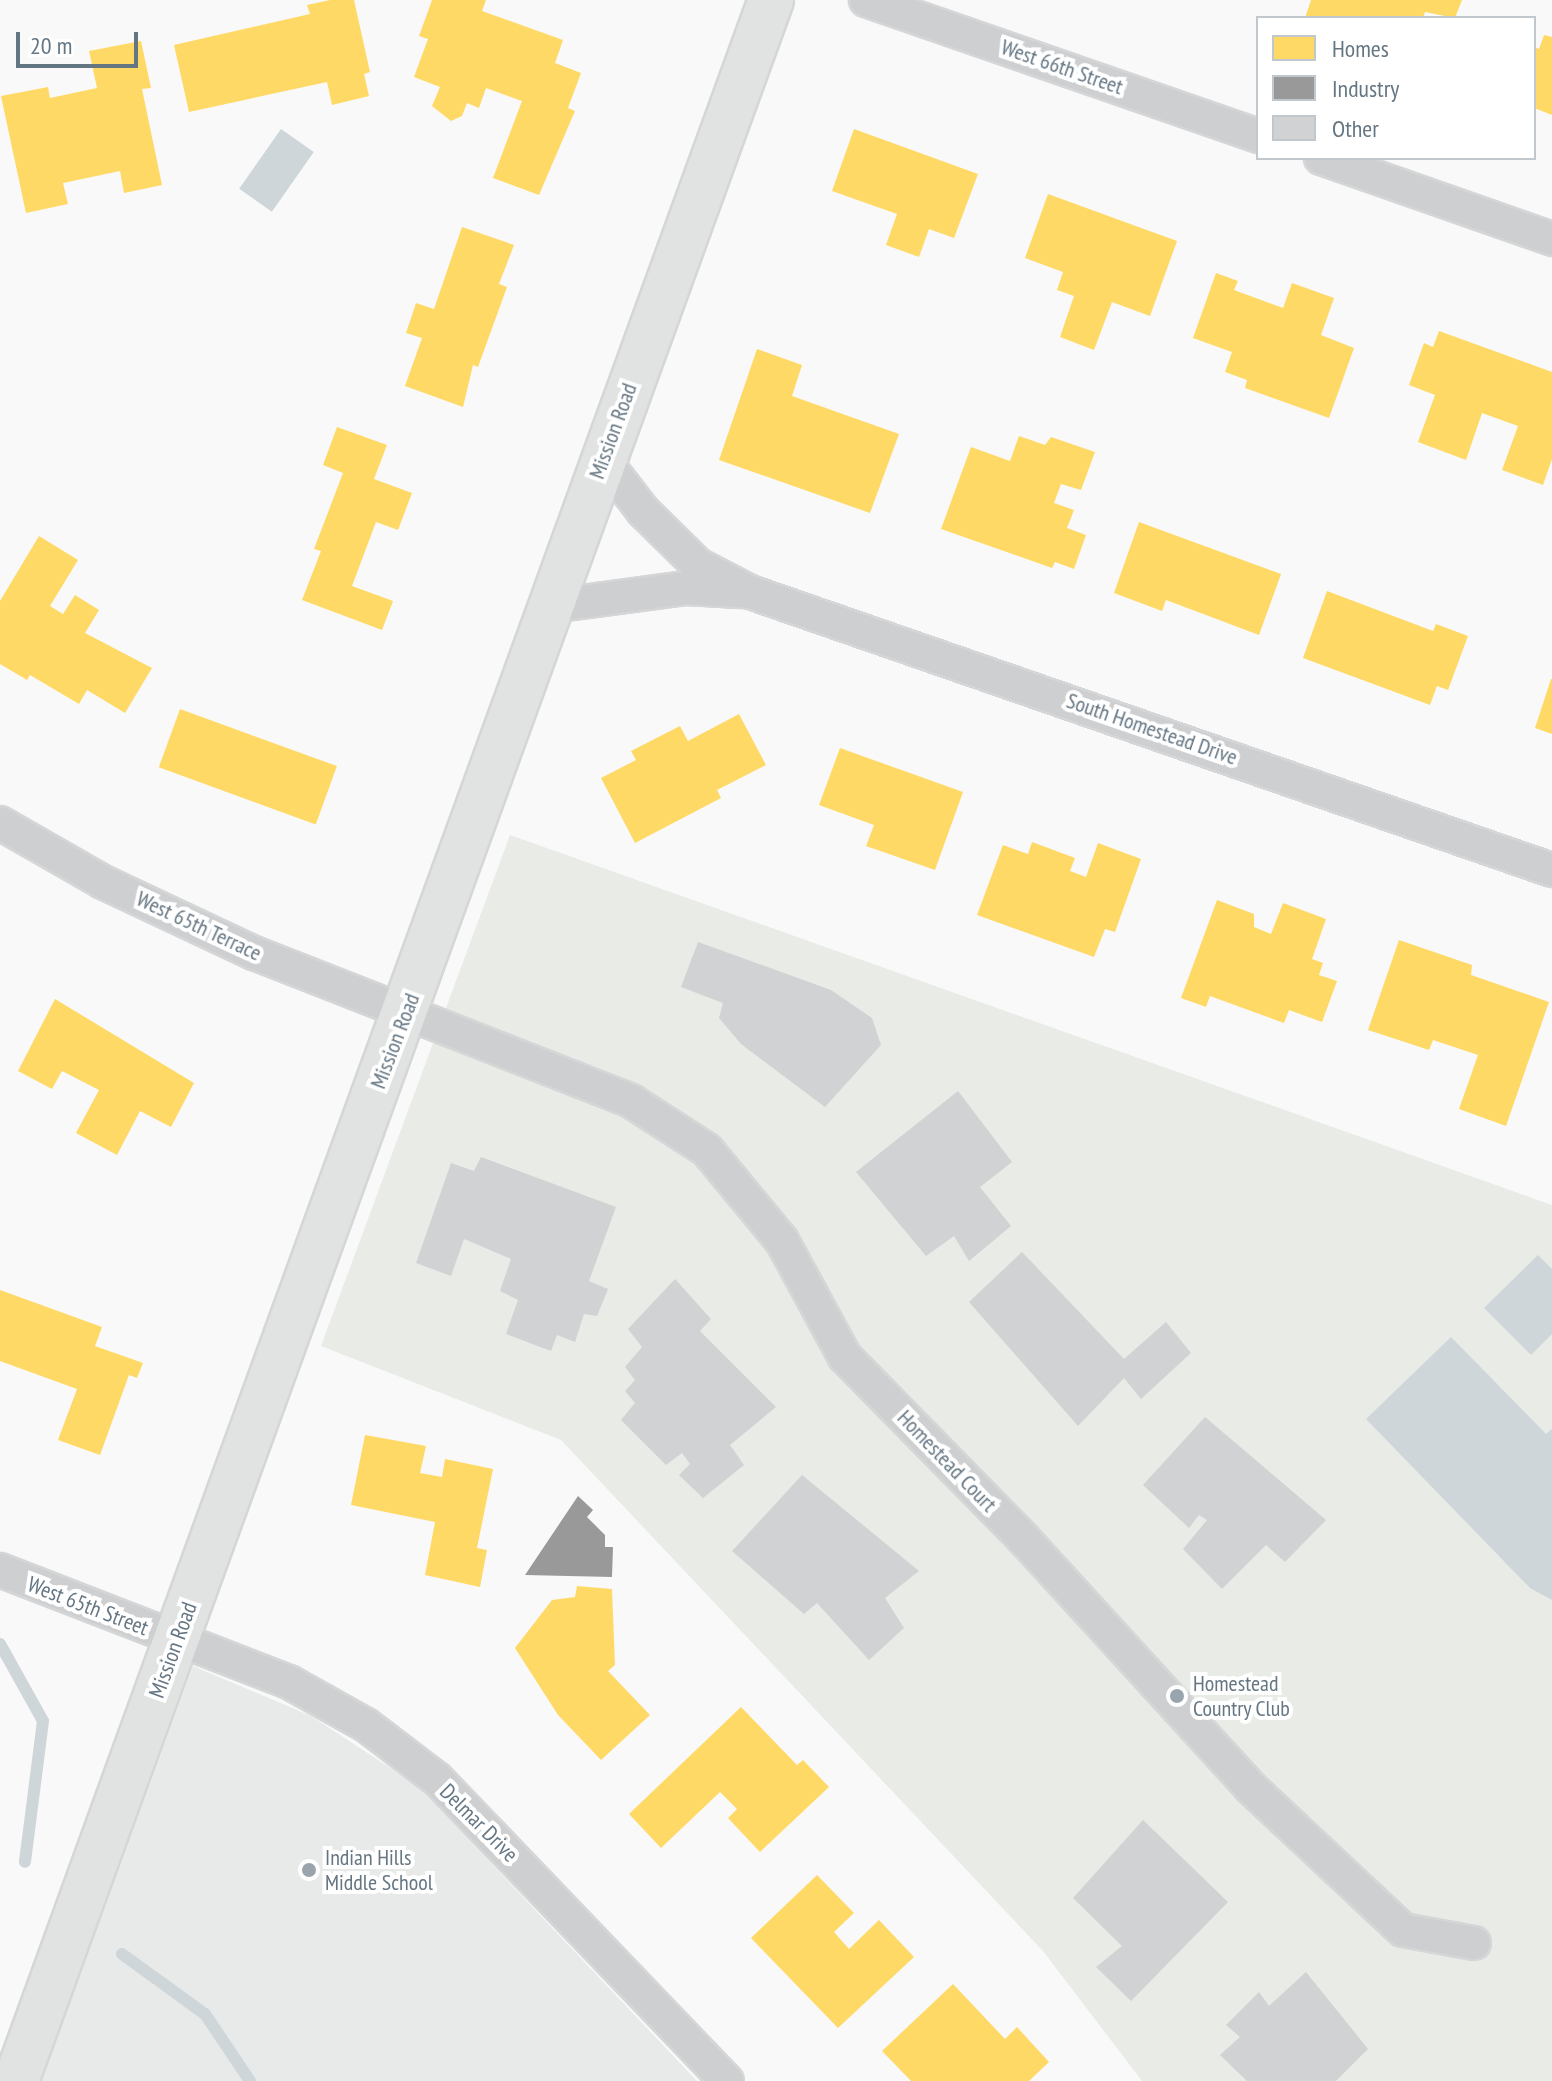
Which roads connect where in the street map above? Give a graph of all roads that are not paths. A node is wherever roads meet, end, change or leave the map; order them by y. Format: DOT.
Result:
graph roads {
  1 [pos="771,0"];
  2 [pos="866,0"];
  3 [pos="1256,135"];
  4 [pos="1327,160"];
  5 [pos="1552,239"];
  6 [pos="603,459"];
  7 [pos="750,592"];
  8 [pos="552,606"];
  9 [pos="0,823"];
  10 [pos="1552,870"];
  11 [pos="407,1012"];
  12 [pos="0,1570"];
  13 [pos="177,1641"];
  14 [pos="1474,1943"];
  15 [pos="16,2081"];
  16 [pos="727,2081"];
  1 -- 6 [label="main road, Mission Road"];
  2 -- 3 [label="street, West 66th Street"];
  4 -- 5 [label="street"];
  6 -- 7 [label="street, South Homestead Drive"];
  6 -- 8 [label="main road, Mission Road"];
  7 -- 8 [label="street, South Homestead Drive"];
  7 -- 10 [label="street, South Homestead Drive"];
  8 -- 11 [label="main road, Mission Road"];
  9 -- 11 [label="street, West 65th Terrace"];
  11 -- 13 [label="main road, Mission Road"];
  11 -- 14 [label="street, Homestead Court"];
  12 -- 13 [label="street, West 65th Street"];
  13 -- 15 [label="main road, Mission Road"];
  13 -- 16 [label="street, Delmar Drive"];
}
